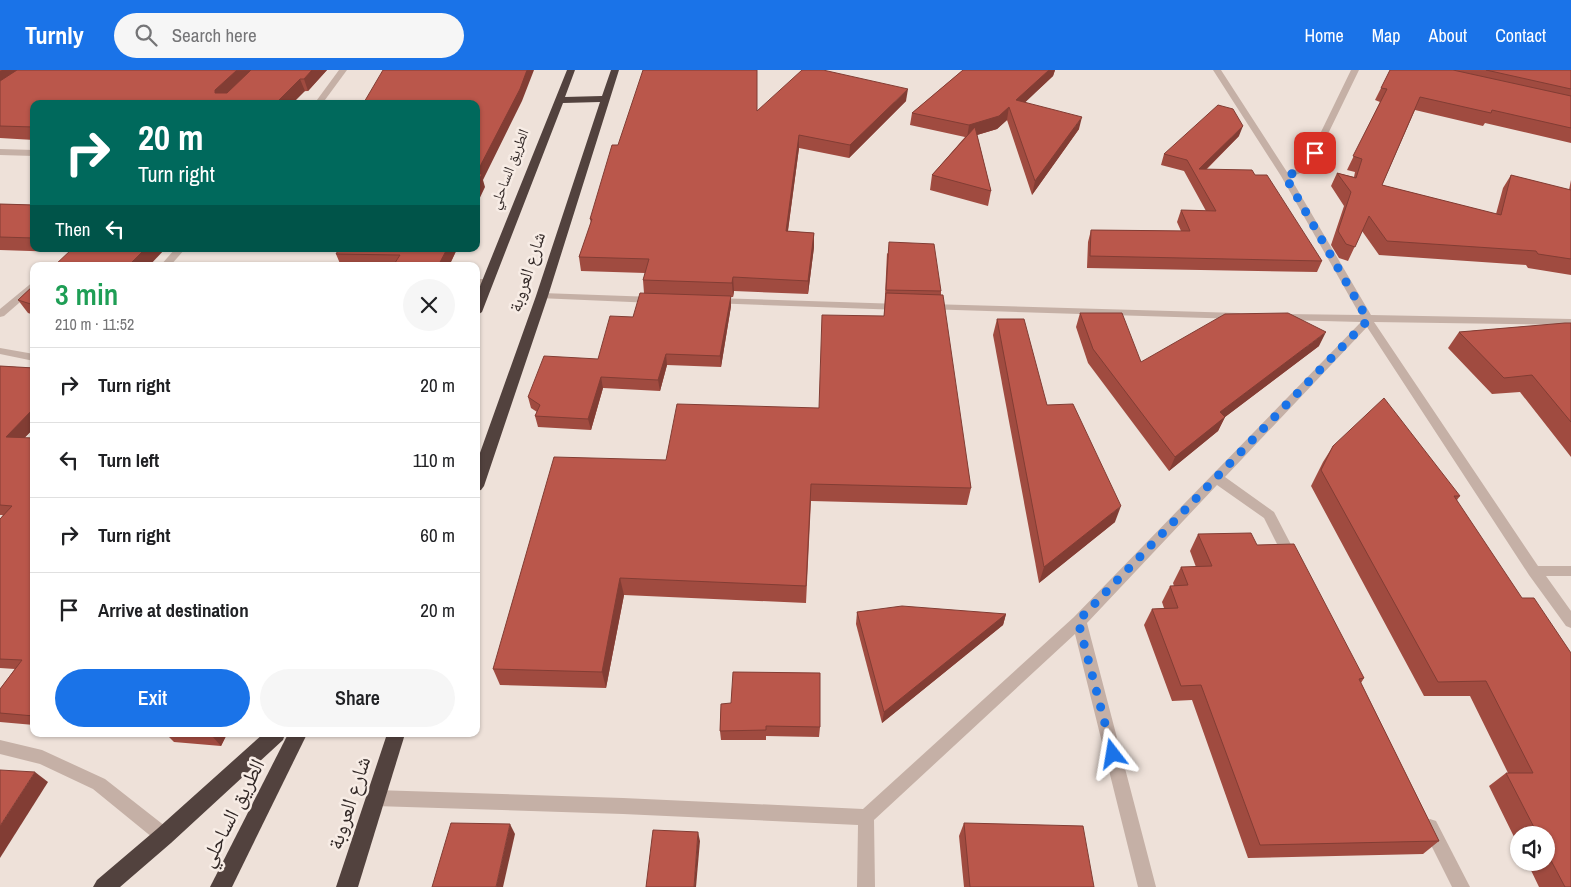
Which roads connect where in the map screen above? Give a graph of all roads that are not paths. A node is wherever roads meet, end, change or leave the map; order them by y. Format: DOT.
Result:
graph roads {
  1 [pos="343,70"];
  2 [pos="571,70"];
  3 [pos="615,70"];
  4 [pos="1217,70"];
  5 [pos="1355,70"];
  6 [pos="606,99"];
  7 [pos="321,100"];
  8 [pos="558,100"];
  9 [pos="0,152"];
  10 [pos="30,153"];
  11 [pos="1285,176"];
  12 [pos="177,252"];
  13 [pos="169,262"];
  14 [pos="482,282"];
  15 [pos="30,288"];
  16 [pos="542,296"];
  17 [pos="661,300"];
  18 [pos="701,301"];
  19 [pos="0,314"];
  20 [pos="1249,316"];
  21 [pos="1269,317"];
  22 [pos="1368,320"];
  23 [pos="1571,322"];
  24 [pos="0,351"];
  25 [pos="30,357"];
  26 [pos="480,474"];
  27 [pos="1217,478"];
  28 [pos="1296,568"];
  29 [pos="1534,571"];
  30 [pos="1571,571"];
  31 [pos="1078,621"];
  32 [pos="1571,622"];
  33 [pos="273,737"];
  34 [pos="296,737"];
  35 [pos="395,737"];
  36 [pos="0,747"];
  37 [pos="375,798"];
  38 [pos="1424,816"];
  39 [pos="866,817"];
  40 [pos="164,836"];
  41 [pos="104,887"];
  42 [pos="221,887"];
  43 [pos="347,887"];
  44 [pos="866,887"];
  45 [pos="1148,887"];
  46 [pos="1461,887"];
  1 -- 7 [label="street"];
  2 -- 8 [label="highway, الطريق الساحلي"];
  3 -- 6 [label="highway, شارع العروبة"];
  4 -- 11 [label="street"];
  5 -- 11 [label="street"];
  6 -- 8 [label="highway"];
  6 -- 16 [label="highway, شارع العروبة"];
  8 -- 14 [label="highway, الطريق الساحلي"];
  9 -- 10 [label="street"];
  11 -- 22 [label="street"];
  12 -- 13 [label="street"];
  15 -- 19 [label="street"];
  16 -- 17 [label="street"];
  16 -- 26 [label="highway, شارع العروبة"];
  18 -- 20 [label="street"];
  21 -- 22 [label="street"];
  22 -- 23 [label="street"];
  22 -- 27 [label="street"];
  22 -- 29 [label="street"];
  24 -- 25 [label="street"];
  27 -- 28 [label="street"];
  27 -- 31 [label="street"];
  29 -- 30 [label="street"];
  29 -- 32 [label="street"];
  31 -- 39 [label="street"];
  31 -- 45 [label="street"];
  33 -- 40 [label="highway"];
  34 -- 42 [label="highway, الطريق الساحلي"];
  35 -- 37 [label="highway, شارع العروبة"];
  36 -- 40 [label="street"];
  37 -- 39 [label="street"];
  37 -- 43 [label="highway, شارع العروبة"];
  38 -- 46 [label="street"];
  39 -- 44 [label="street"];
  40 -- 41 [label="highway"];
}
